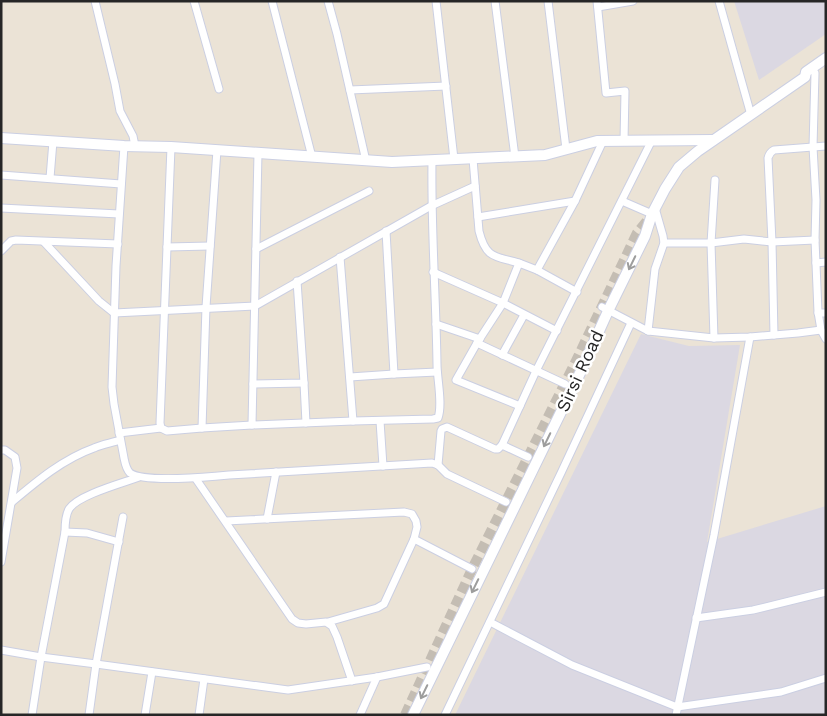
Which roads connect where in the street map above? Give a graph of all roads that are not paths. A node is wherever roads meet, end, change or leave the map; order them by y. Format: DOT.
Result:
graph roads {
  1 [pos="95,1"];
  2 [pos="194,1"];
  3 [pos="272,1"];
  4 [pos="328,1"];
  5 [pos="436,1"];
  6 [pos="495,1"];
  7 [pos="548,1"];
  8 [pos="633,1"];
  9 [pos="719,1"];
  10 [pos="597,4"];
  11 [pos="826,58"];
  12 [pos="826,66"];
  13 [pos="815,73"];
  14 [pos="804,77"];
  15 [pos="446,86"];
  16 [pos="218,89"];
  17 [pos="350,90"];
  18 [pos="751,115"];
  19 [pos="1,138"];
  20 [pos="624,140"];
  21 [pos="652,140"];
  22 [pos="714,140"];
  23 [pos="53,141"];
  24 [pos="602,141"];
  25 [pos="129,146"];
  26 [pos="826,146"];
  27 [pos="171,147"];
  28 [pos="813,147"];
  29 [pos="566,149"];
  30 [pos="217,150"];
  31 [pos="258,153"];
  32 [pos="515,156"];
  33 [pos="312,157"];
  34 [pos="473,158"];
  35 [pos="454,159"];
  36 [pos="432,160"];
  37 [pos="366,161"];
  38 [pos="1,175"];
  39 [pos="50,178"];
  40 [pos="715,180"];
  41 [pos="121,184"];
  42 [pos="475,186"];
  43 [pos="369,191"];
  44 [pos="575,201"];
  45 [pos="622,201"];
  46 [pos="431,206"];
  47 [pos="1,208"];
  48 [pos="652,213"];
  49 [pos="119,214"];
  50 [pos="478,217"];
  51 [pos="386,231"];
  52 [pos="1,240"];
  53 [pos="815,240"];
  54 [pos="11,241"];
  55 [pos="44,242"];
  56 [pos="772,242"];
  57 [pos="664,243"];
  58 [pos="711,243"];
  59 [pos="118,244"];
  60 [pos="167,246"];
  61 [pos="210,246"];
  62 [pos="256,249"];
  63 [pos="1,250"];
  64 [pos="340,257"];
  65 [pos="826,262"];
  66 [pos="519,263"];
  67 [pos="816,263"];
  68 [pos="537,270"];
  69 [pos="433,272"];
  70 [pos="298,281"];
  71 [pos="576,292"];
  72 [pos="503,303"];
  73 [pos="254,306"];
  74 [pos="206,307"];
  75 [pos="605,309"];
  76 [pos="164,310"];
  77 [pos="114,313"];
  78 [pos="822,313"];
  79 [pos="524,314"];
  80 [pos="631,323"];
  81 [pos="436,324"];
  82 [pos="822,330"];
  83 [pos="557,331"];
  84 [pos="648,332"];
  85 [pos="774,335"];
  86 [pos="750,337"];
  87 [pos="714,338"];
  88 [pos="826,339"];
  89 [pos="479,341"];
  90 [pos="502,355"];
  91 [pos="536,371"];
  92 [pos="437,372"];
  93 [pos="394,374"];
  94 [pos="350,377"];
  95 [pos="304,383"];
  96 [pos="253,384"];
  97 [pos="565,384"];
  98 [pos="520,406"];
  99 [pos="353,421"];
  100 [pos="380,421"];
  101 [pos="306,423"];
  102 [pos="252,425"];
  103 [pos="161,428"];
  104 [pos="202,428"];
  105 [pos="120,436"];
  106 [pos="502,445"];
  107 [pos="1,450"];
  108 [pos="528,457"];
  109 [pos="438,465"];
  110 [pos="383,466"];
  111 [pos="276,472"];
  112 [pos="139,477"];
  113 [pos="196,478"];
  114 [pos="12,502"];
  115 [pos="506,502"];
  116 [pos="123,517"];
  117 [pos="267,519"];
  118 [pos="226,521"];
  119 [pos="65,532"];
  120 [pos="414,539"];
  121 [pos="119,542"];
  122 [pos="1,562"];
  123 [pos="472,569"];
  124 [pos="826,592"];
  125 [pos="696,618"];
  126 [pos="328,622"];
  127 [pos="490,622"];
  128 [pos="1,650"];
  129 [pos="41,658"];
  130 [pos="96,664"];
  131 [pos="427,667"];
  132 [pos="152,672"];
  133 [pos="377,677"];
  134 [pos="826,678"];
  135 [pos="204,679"];
  136 [pos="352,681"];
  137 [pos="677,711"];
  138 [pos="32,715"];
  139 [pos="89,715"];
  140 [pos="145,715"];
  141 [pos="199,715"];
  142 [pos="360,715"];
  143 [pos="412,715"];
  144 [pos="445,715"];
  1 -- 25 [label="street"];
  2 -- 16 [label="street"];
  3 -- 33 [label="street"];
  4 -- 17 [label="street"];
  5 -- 15 [label="street"];
  6 -- 32 [label="street"];
  7 -- 29 [label="street"];
  8 -- 10 [label="street"];
  9 -- 18 [label="street"];
  10 -- 20 [label="street"];
  11 -- 14 [label="main road, Sirsi Road"];
  12 -- 13 [label="main road, Sirsi Road"];
  13 -- 14 [label="main road, Sirsi Road"];
  13 -- 28 [label="street"];
  14 -- 18 [label="main road, Sirsi Road"];
  15 -- 17 [label="street"];
  15 -- 35 [label="street"];
  17 -- 37 [label="street"];
  18 -- 22 [label="main road, Sirsi Road"];
  19 -- 23 [label="main road"];
  20 -- 21 [label="main road"];
  20 -- 24 [label="main road"];
  21 -- 22 [label="main road"];
  21 -- 45 [label="street"];
  22 -- 48 [label="main road, Sirsi Road"];
  23 -- 25 [label="main road"];
  23 -- 39 [label="street"];
  24 -- 29 [label="main road"];
  24 -- 44 [label="street"];
  25 -- 27 [label="main road"];
  25 -- 41 [label="street"];
  26 -- 28 [label="street"];
  27 -- 30 [label="main road"];
  27 -- 60 [label="street"];
  28 -- 53 [label="street"];
  28 -- 56 [label="street"];
  29 -- 32 [label="main road"];
  30 -- 31 [label="main road"];
  30 -- 61 [label="street"];
  31 -- 33 [label="main road"];
  31 -- 62 [label="street"];
  32 -- 34 [label="main road"];
  33 -- 37 [label="main road"];
  34 -- 35 [label="main road"];
  34 -- 42 [label="street"];
  35 -- 36 [label="main road"];
  36 -- 37 [label="main road"];
  36 -- 46 [label="street"];
  38 -- 39 [label="street"];
  39 -- 41 [label="street"];
  40 -- 58 [label="street"];
  41 -- 49 [label="street"];
  42 -- 46 [label="street"];
  42 -- 50 [label="street"];
  43 -- 62 [label="street"];
  44 -- 50 [label="street"];
  44 -- 68 [label="street"];
  45 -- 48 [label="street"];
  45 -- 71 [label="street"];
  46 -- 51 [label="street"];
  46 -- 69 [label="street"];
  47 -- 49 [label="street"];
  48 -- 57 [label="street"];
  48 -- 75 [label="main road, Sirsi Road, one-way"];
  49 -- 59 [label="street"];
  50 -- 66 [label="street"];
  51 -- 64 [label="street"];
  51 -- 93 [label="street"];
  52 -- 54 [label="street"];
  53 -- 56 [label="street"];
  53 -- 67 [label="street"];
  54 -- 55 [label="street"];
  54 -- 63 [label="street"];
  55 -- 59 [label="street"];
  55 -- 77 [label="street"];
  56 -- 58 [label="street"];
  56 -- 85 [label="street"];
  57 -- 58 [label="street"];
  57 -- 84 [label="street"];
  58 -- 87 [label="street"];
  59 -- 77 [label="street"];
  60 -- 61 [label="street"];
  60 -- 76 [label="street"];
  61 -- 74 [label="street"];
  62 -- 73 [label="street"];
  64 -- 70 [label="street"];
  64 -- 94 [label="street"];
  65 -- 67 [label="street"];
  66 -- 68 [label="street"];
  66 -- 72 [label="street"];
  67 -- 78 [label="street"];
  68 -- 71 [label="street"];
  69 -- 72 [label="street"];
  69 -- 81 [label="street"];
  70 -- 73 [label="street"];
  70 -- 95 [label="street"];
  71 -- 83 [label="street"];
  72 -- 79 [label="street"];
  72 -- 89 [label="street"];
  73 -- 74 [label="street"];
  73 -- 96 [label="street"];
  74 -- 76 [label="street"];
  74 -- 104 [label="street"];
  75 -- 80 [label="street"];
  75 -- 143 [label="main road, Sirsi Road, one-way"];
  76 -- 77 [label="street"];
  76 -- 103 [label="street"];
  77 -- 105 [label="street"];
  78 -- 82 [label="street"];
  79 -- 83 [label="street"];
  79 -- 90 [label="street"];
  80 -- 84 [label="street"];
  80 -- 127 [label="street"];
  81 -- 89 [label="street"];
  81 -- 92 [label="street"];
  82 -- 85 [label="street"];
  82 -- 88 [label="street"];
  83 -- 91 [label="street"];
  84 -- 87 [label="street"];
  85 -- 86 [label="street"];
  86 -- 87 [label="street"];
  86 -- 125 [label="street"];
  89 -- 90 [label="street"];
  89 -- 98 [label="street"];
  90 -- 91 [label="street"];
  91 -- 97 [label="street"];
  91 -- 98 [label="street"];
  92 -- 93 [label="street"];
  92 -- 100 [label="street"];
  93 -- 94 [label="street"];
  94 -- 99 [label="street"];
  95 -- 96 [label="street"];
  95 -- 101 [label="street"];
  96 -- 102 [label="street"];
  98 -- 106 [label="street"];
  99 -- 100 [label="street"];
  99 -- 101 [label="street"];
  100 -- 110 [label="street"];
  101 -- 102 [label="street"];
  102 -- 104 [label="street"];
  103 -- 104 [label="street"];
  103 -- 105 [label="street"];
  105 -- 112 [label="street"];
  105 -- 114 [label="street"];
  106 -- 108 [label="street"];
  106 -- 109 [label="street"];
  107 -- 114 [label="street"];
  109 -- 110 [label="street"];
  109 -- 115 [label="street"];
  110 -- 111 [label="street"];
  111 -- 113 [label="street"];
  111 -- 117 [label="street"];
  112 -- 113 [label="street"];
  112 -- 119 [label="street"];
  113 -- 118 [label="street"];
  114 -- 122 [label="street"];
  116 -- 121 [label="street"];
  117 -- 118 [label="street"];
  117 -- 120 [label="street"];
  118 -- 126 [label="street"];
  119 -- 121 [label="street"];
  119 -- 129 [label="street"];
  120 -- 123 [label="street"];
  120 -- 126 [label="street"];
  121 -- 130 [label="street"];
  124 -- 125 [label="street"];
  125 -- 137 [label="street"];
  126 -- 136 [label="street"];
  127 -- 137 [label="street"];
  127 -- 144 [label="street"];
  128 -- 129 [label="street"];
  129 -- 130 [label="street"];
  129 -- 138 [label="street"];
  130 -- 132 [label="street"];
  130 -- 139 [label="street"];
  131 -- 133 [label="street"];
  132 -- 135 [label="street"];
  132 -- 140 [label="street"];
  133 -- 136 [label="street"];
  133 -- 142 [label="street"];
  134 -- 137 [label="street"];
  135 -- 136 [label="street"];
  135 -- 141 [label="street"];
}
